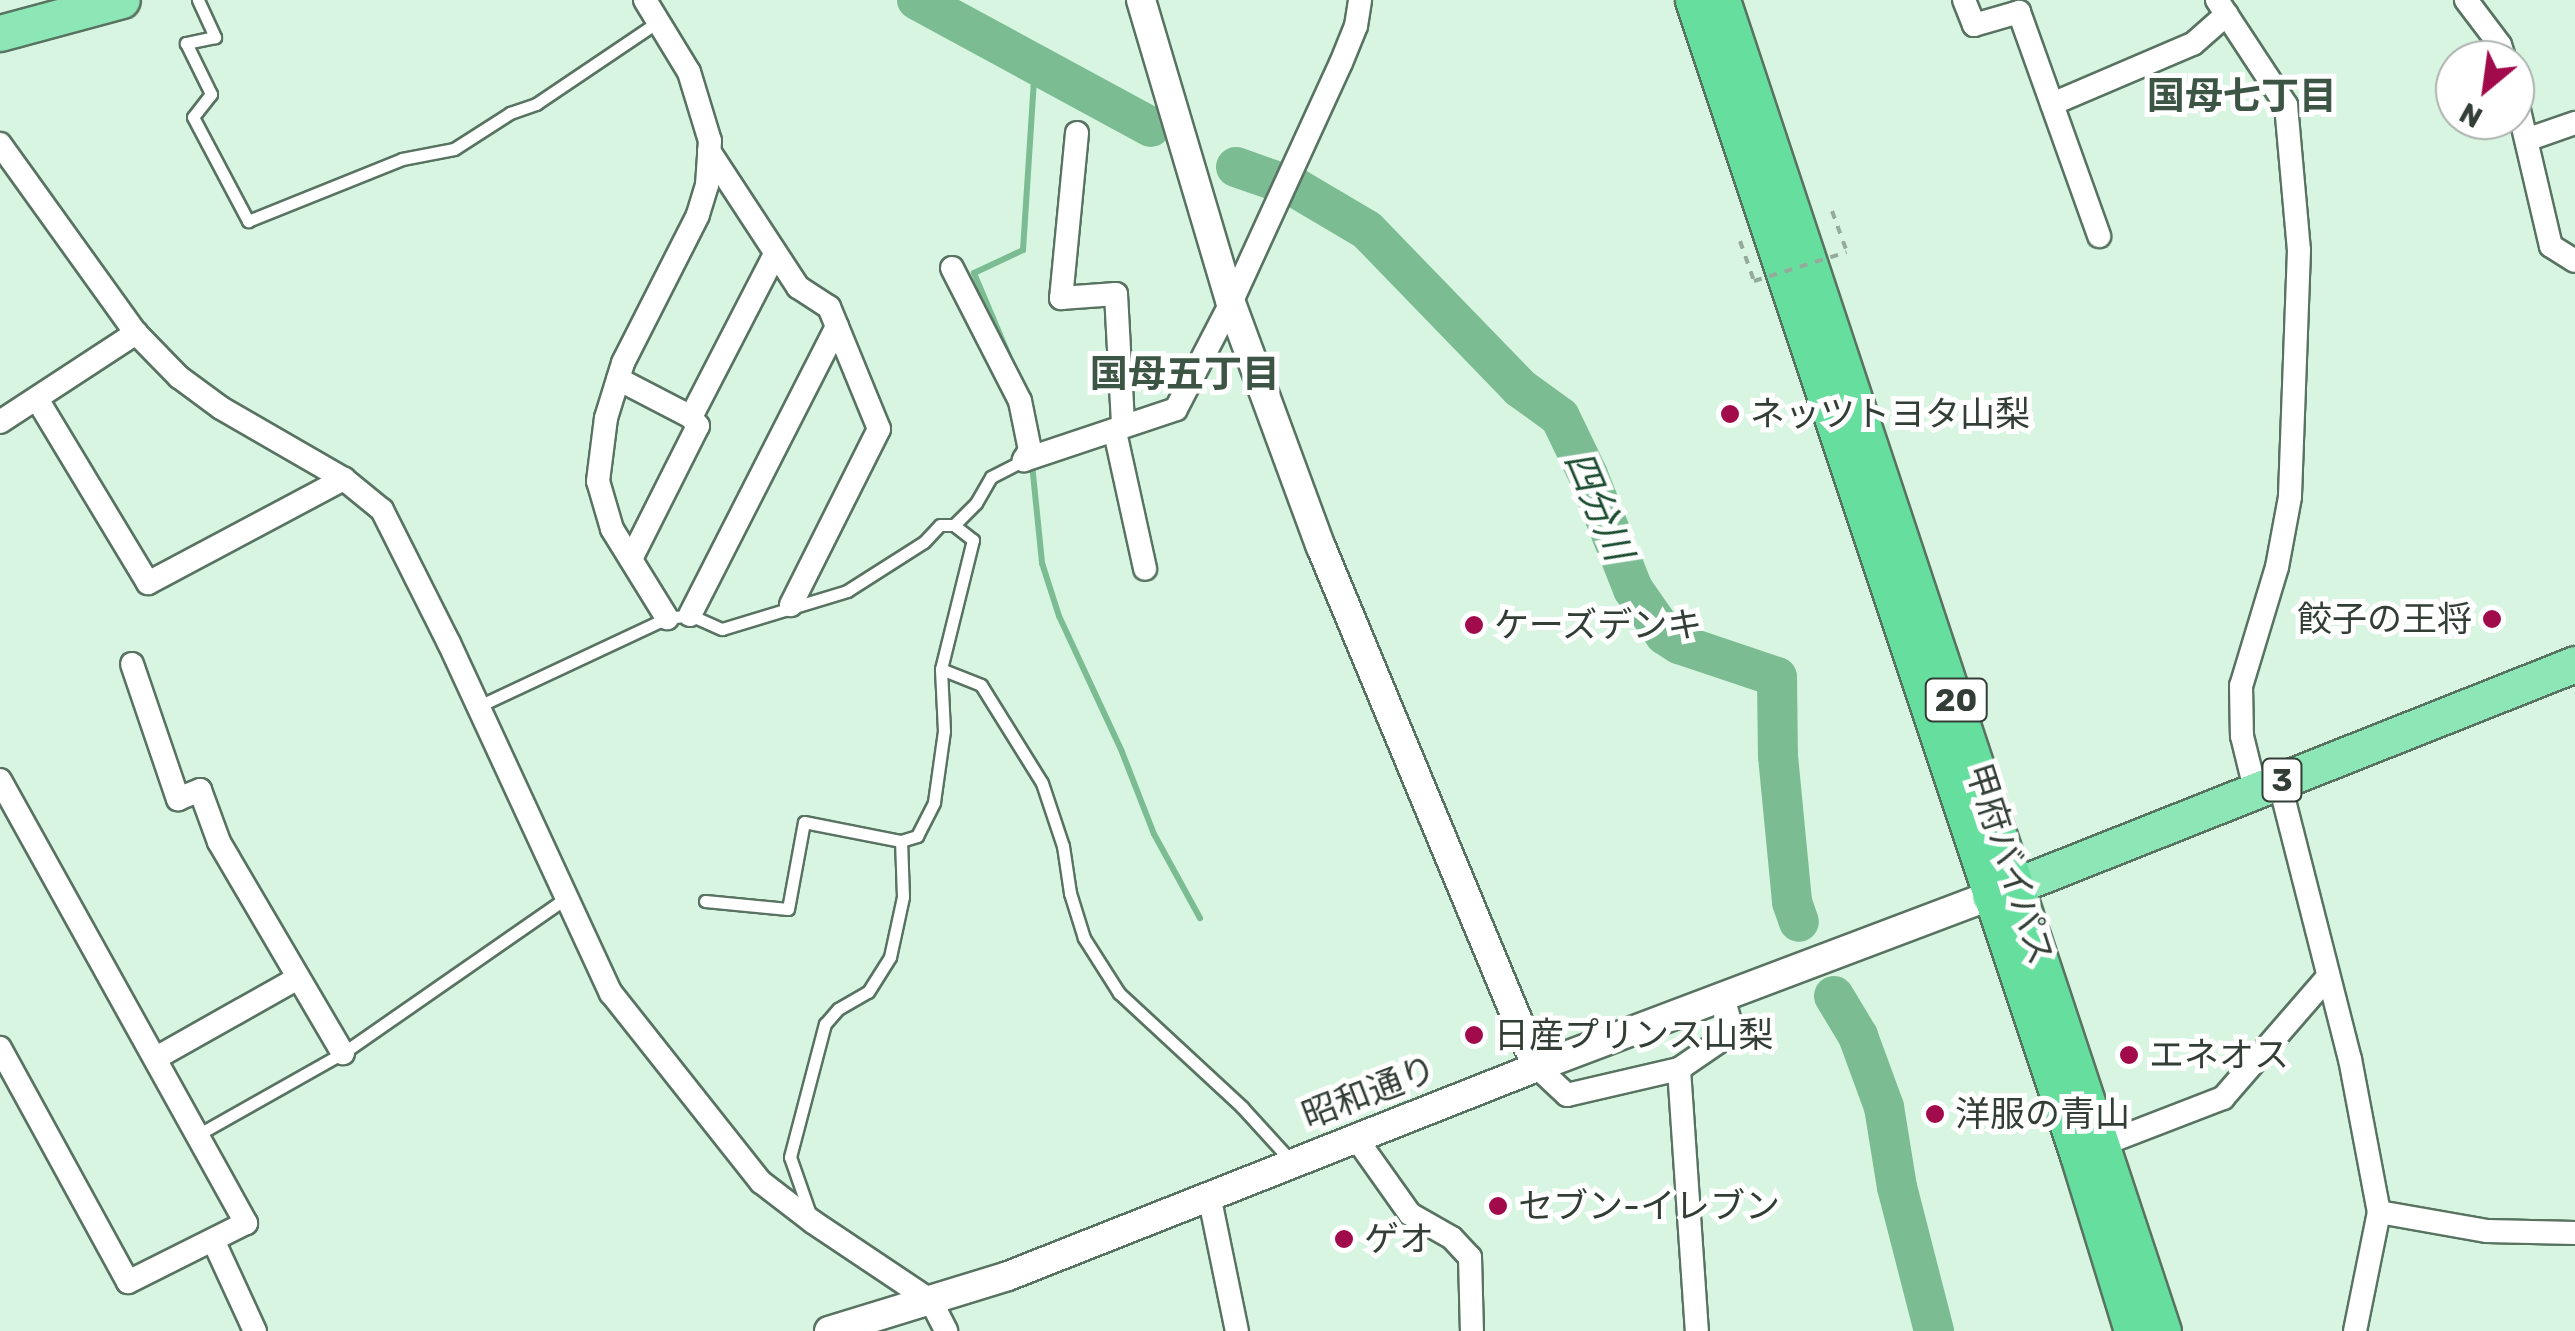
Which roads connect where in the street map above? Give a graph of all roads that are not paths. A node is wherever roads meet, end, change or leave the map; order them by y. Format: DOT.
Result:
graph roads {
  1 [pos="122,0"];
  2 [pos="198,0"];
  3 [pos="645,0"];
  4 [pos="1141,0"];
  5 [pos="1360,0"];
  6 [pos="1669,0"];
  7 [pos="1693,0"];
  8 [pos="1722,0"];
  9 [pos="1742,0"];
  10 [pos="1964,0"];
  11 [pos="2466,0"];
  12 [pos="2222,7"];
  13 [pos="658,21"];
  14 [pos="0,33"];
  15 [pos="2496,40"];
  16 [pos="1732,75"];
  17 [pos="2052,104"];
  18 [pos="2575,123"];
  19 [pos="1077,133"];
  20 [pos="2535,137"];
  21 [pos="2529,140"];
  22 [pos="0,144"];
  23 [pos="709,151"];
  24 [pos="2099,236"];
  25 [pos="774,256"];
  26 [pos="2575,261"];
  27 [pos="952,268"];
  28 [pos="1231,303"];
  29 [pos="837,326"];
  30 [pos="136,333"];
  31 [pos="618,379"];
  32 [pos="1832,380"];
  33 [pos="37,398"];
  34 [pos="690,417"];
  35 [pos="0,422"];
  36 [pos="1119,428"];
  37 [pos="1024,460"];
  38 [pos="344,479"];
  39 [pos="954,525"];
  40 [pos="631,560"];
  41 [pos="1145,569"];
  42 [pos="792,605"];
  43 [pos="678,617"];
  44 [pos="132,664"];
  45 [pos="2575,664"];
  46 [pos="941,669"];
  47 [pos="479,706"];
  48 [pos="0,780"];
  49 [pos="2267,785"];
  50 [pos="901,841"];
  51 [pos="2004,890"];
  52 [pos="566,898"];
  53 [pos="705,901"];
  54 [pos="298,978"];
  55 [pos="2326,978"];
  56 [pos="1723,998"];
  57 [pos="343,1053"];
  58 [pos="156,1058"];
  59 [pos="4,1060"];
  60 [pos="1537,1066"];
  61 [pos="1679,1069"];
  62 [pos="198,1134"];
  63 [pos="1356,1138"];
  64 [pos="2101,1145"];
  65 [pos="1292,1162"];
  66 [pos="1209,1195"];
  67 [pos="2379,1212"];
  68 [pos="813,1222"];
  69 [pos="2575,1233"];
  70 [pos="214,1242"];
  71 [pos="931,1301"];
  72 [pos="255,1331"];
  73 [pos="829,1331"];
  74 [pos="946,1331"];
  75 [pos="1237,1331"];
  76 [pos="1472,1331"];
  77 [pos="1698,1331"];
  78 [pos="2132,1331"];
  79 [pos="2163,1331"];
  80 [pos="2355,1331"];
  1 -- 14 [label="main road"];
  2 -- 13 [label="lane"];
  3 -- 13 [label="street"];
  4 -- 28 [label="street"];
  5 -- 28 [label="street"];
  6 -- 32 [label="highway"];
  7 -- 16 [label="highway, 甲府バイパス / 20"];
  8 -- 16 [label="highway, 甲府バイパス / 20"];
  9 -- 32 [label="highway"];
  10 -- 17 [label="street"];
  11 -- 15 [label="street"];
  12 -- 17 [label="street"];
  12 -- 49 [label="street"];
  13 -- 23 [label="street"];
  16 -- 32 [label="highway, 甲府バイパス / 20"];
  17 -- 24 [label="street"];
  18 -- 20 [label="street"];
  19 -- 36 [label="street"];
  21 -- 26 [label="street"];
  22 -- 30 [label="street"];
  23 -- 25 [label="street"];
  23 -- 31 [label="street"];
  25 -- 29 [label="street"];
  25 -- 34 [label="street"];
  27 -- 37 [label="street"];
  28 -- 36 [label="street"];
  28 -- 60 [label="street"];
  29 -- 42 [label="street"];
  29 -- 43 [label="street"];
  30 -- 33 [label="street"];
  30 -- 38 [label="street"];
  31 -- 34 [label="street"];
  31 -- 40 [label="street"];
  32 -- 51 [label="highway, 甲府バイパス / 20"];
  33 -- 35 [label="street"];
  33 -- 38 [label="street"];
  34 -- 40 [label="street"];
  36 -- 37 [label="street"];
  36 -- 41 [label="street"];
  37 -- 39 [label="lane"];
  38 -- 47 [label="street"];
  39 -- 42 [label="lane"];
  39 -- 46 [label="lane"];
  40 -- 43 [label="street"];
  42 -- 43 [label="lane"];
  43 -- 47 [label="lane"];
  44 -- 54 [label="street"];
  45 -- 49 [label="main road, 3"];
  46 -- 50 [label="lane"];
  46 -- 65 [label="lane"];
  47 -- 52 [label="street"];
  48 -- 58 [label="street"];
  49 -- 51 [label="main road, 3"];
  49 -- 55 [label="street"];
  50 -- 53 [label="lane"];
  50 -- 68 [label="lane"];
  51 -- 56 [label="street, 昭和通り"];
  51 -- 64 [label="highway, 甲府バイパス / 20"];
  51 -- 78 [label="highway, 甲府バイパス / 20"];
  52 -- 57 [label="lane"];
  52 -- 68 [label="street"];
  54 -- 57 [label="street"];
  54 -- 58 [label="street"];
  55 -- 64 [label="street"];
  55 -- 67 [label="street"];
  56 -- 60 [label="street, 昭和通り"];
  56 -- 61 [label="street"];
  57 -- 62 [label="lane"];
  58 -- 62 [label="street"];
  59 -- 70 [label="street"];
  60 -- 61 [label="street"];
  60 -- 63 [label="street, 昭和通り"];
  61 -- 77 [label="street"];
  62 -- 70 [label="street"];
  63 -- 65 [label="street, 昭和通り"];
  63 -- 76 [label="street"];
  64 -- 79 [label="highway, 甲府バイパス / 20"];
  65 -- 66 [label="street, 昭和通り"];
  66 -- 71 [label="street, 昭和通り"];
  66 -- 75 [label="street"];
  67 -- 69 [label="street"];
  67 -- 80 [label="street"];
  68 -- 71 [label="street"];
  70 -- 72 [label="street"];
  71 -- 73 [label="street, 昭和通り"];
  71 -- 74 [label="street"];
}
